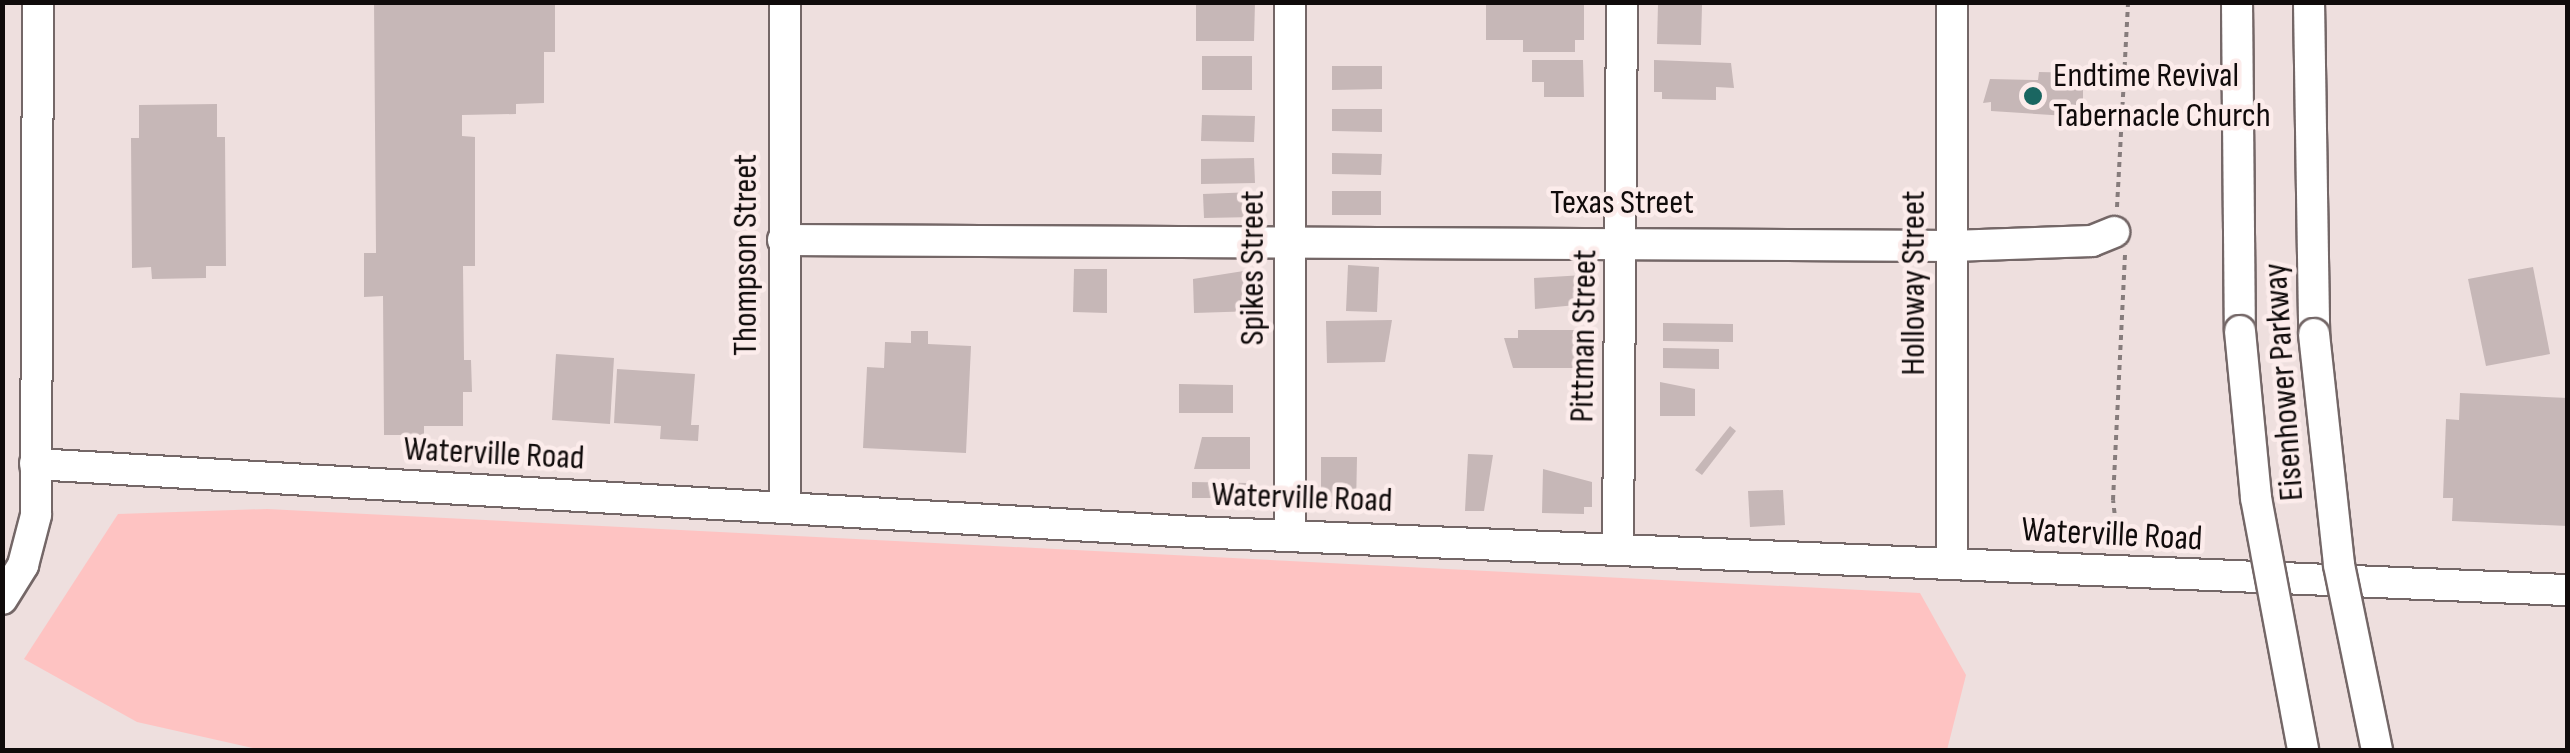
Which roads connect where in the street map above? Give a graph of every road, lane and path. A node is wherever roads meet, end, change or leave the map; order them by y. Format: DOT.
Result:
graph roads {
  1 [pos="38,2"];
  2 [pos="785,2"];
  3 [pos="1290,2"];
  4 [pos="1622,2"];
  5 [pos="1952,2"];
  6 [pos="2128,2"];
  7 [pos="2237,2"];
  8 [pos="2310,2"];
  9 [pos="2114,232"];
  10 [pos="783,240"];
  11 [pos="1624,240"];
  12 [pos="1290,241"];
  13 [pos="1952,246"];
  14 [pos="35,464"];
  15 [pos="786,508"];
  16 [pos="1290,533"];
  17 [pos="1618,550"];
  18 [pos="1952,564"];
  19 [pos="2122,574"];
  20 [pos="2568,590"];
  21 [pos="2,599"];
  22 [pos="2303,750"];
  23 [pos="2377,750"];
  1 -- 14 [label="street"];
  2 -- 10 [label="street, Thompson Street"];
  3 -- 12 [label="street, Spikes Street"];
  4 -- 11 [label="street, Pittman Street"];
  5 -- 13 [label="street, Holloway Street"];
  6 -- 9 [label="path"];
  7 -- 22 [label="street, Eisenhower Parkway, bridge"];
  8 -- 23 [label="street, Eisenhower Parkway, bridge"];
  9 -- 13 [label="street, Texas Street"];
  9 -- 19 [label="path"];
  10 -- 12 [label="street, Texas Street"];
  10 -- 15 [label="street, Thompson Street"];
  11 -- 12 [label="street, Texas Street"];
  11 -- 13 [label="street, Texas Street"];
  11 -- 17 [label="street, Pittman Street"];
  12 -- 16 [label="street, Spikes Street"];
  13 -- 18 [label="street, Holloway Street"];
  14 -- 15 [label="street, Waterville Road"];
  14 -- 21 [label="street"];
  15 -- 16 [label="street, Waterville Road"];
  16 -- 17 [label="street, Waterville Road"];
  17 -- 18 [label="street, Waterville Road"];
  18 -- 19 [label="street, Waterville Road"];
  19 -- 20 [label="street, Waterville Road"];
}
